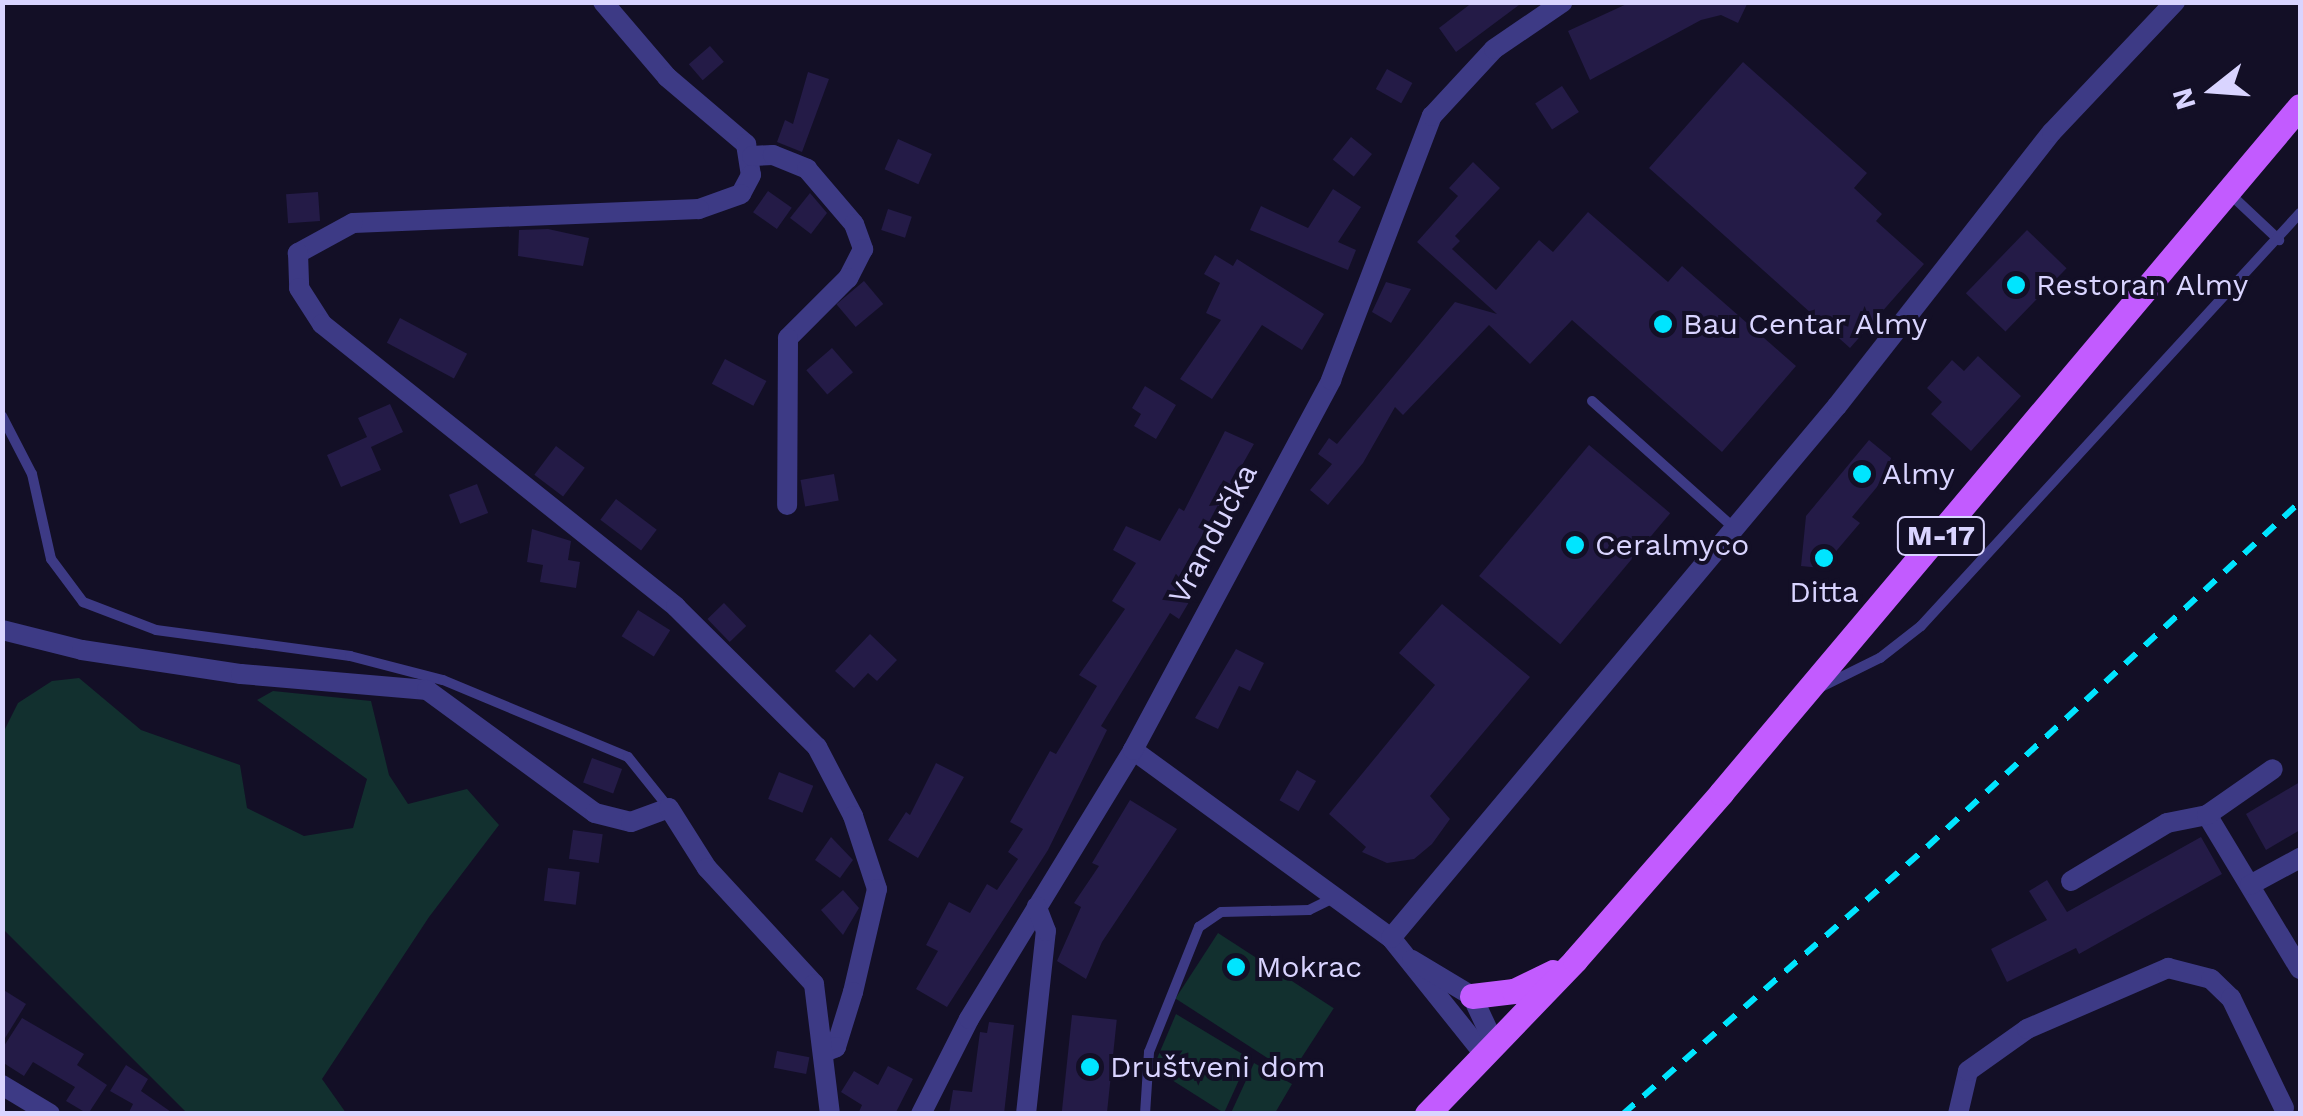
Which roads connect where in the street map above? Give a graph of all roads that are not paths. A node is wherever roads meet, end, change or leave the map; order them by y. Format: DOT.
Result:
graph roads {
  1 [pos="603,2"];
  2 [pos="1564,2"];
  3 [pos="2175,2"];
  4 [pos="2300,106"];
  5 [pos="752,156"];
  6 [pos="2228,193"];
  7 [pos="2300,213"];
  8 [pos="2279,240"];
  9 [pos="1592,401"];
  10 [pos="2,416"];
  11 [pos="788,506"];
  12 [pos="1734,527"];
  13 [pos="2,630"];
  14 [pos="1806,694"];
  15 [pos="1133,750"];
  16 [pos="2273,769"];
  17 [pos="669,808"];
  18 [pos="2206,816"];
  19 [pos="2300,858"];
  20 [pos="2071,881"];
  21 [pos="2250,884"];
  22 [pos="1337,896"];
  23 [pos="1038,906"];
  24 [pos="1391,938"];
  25 [pos="1410,959"];
  26 [pos="1575,960"];
  27 [pos="2300,969"];
  28 [pos="1472,996"];
  29 [pos="1488,1048"];
  30 [pos="827,1051"];
  31 [pos="2,1084"];
  32 [pos="2285,1107"];
  33 [pos="50,1114"];
  34 [pos="830,1114"];
  35 [pos="921,1114"];
  36 [pos="1026,1114"];
  37 [pos="1145,1114"];
  38 [pos="1426,1114"];
  39 [pos="1958,1114"];
  1 -- 5 [label="street"];
  2 -- 15 [label="street, Vrandučka"];
  3 -- 12 [label="street"];
  4 -- 6 [label="main road, M-17"];
  5 -- 11 [label="street"];
  5 -- 30 [label="street"];
  6 -- 8 [label="lane"];
  6 -- 14 [label="main road, M-17"];
  7 -- 8 [label="lane"];
  8 -- 14 [label="lane"];
  9 -- 12 [label="lane"];
  10 -- 17 [label="lane"];
  12 -- 24 [label="street"];
  13 -- 17 [label="street"];
  14 -- 26 [label="main road, M-17"];
  15 -- 22 [label="street"];
  15 -- 23 [label="street, Vrandučka"];
  16 -- 18 [label="street"];
  17 -- 30 [label="street"];
  18 -- 20 [label="street"];
  18 -- 21 [label="street"];
  19 -- 21 [label="street"];
  21 -- 27 [label="street"];
  22 -- 24 [label="street"];
  22 -- 37 [label="lane"];
  23 -- 35 [label="street, Vrandučka"];
  23 -- 36 [label="street"];
  24 -- 25 [label="street"];
  25 -- 28 [label="street"];
  25 -- 29 [label="street"];
  26 -- 28 [label="main road"];
  26 -- 29 [label="main road, M-17"];
  28 -- 29 [label="street"];
  29 -- 38 [label="main road, M-17"];
  30 -- 34 [label="street"];
  31 -- 33 [label="street"];
  32 -- 39 [label="street"];
}
